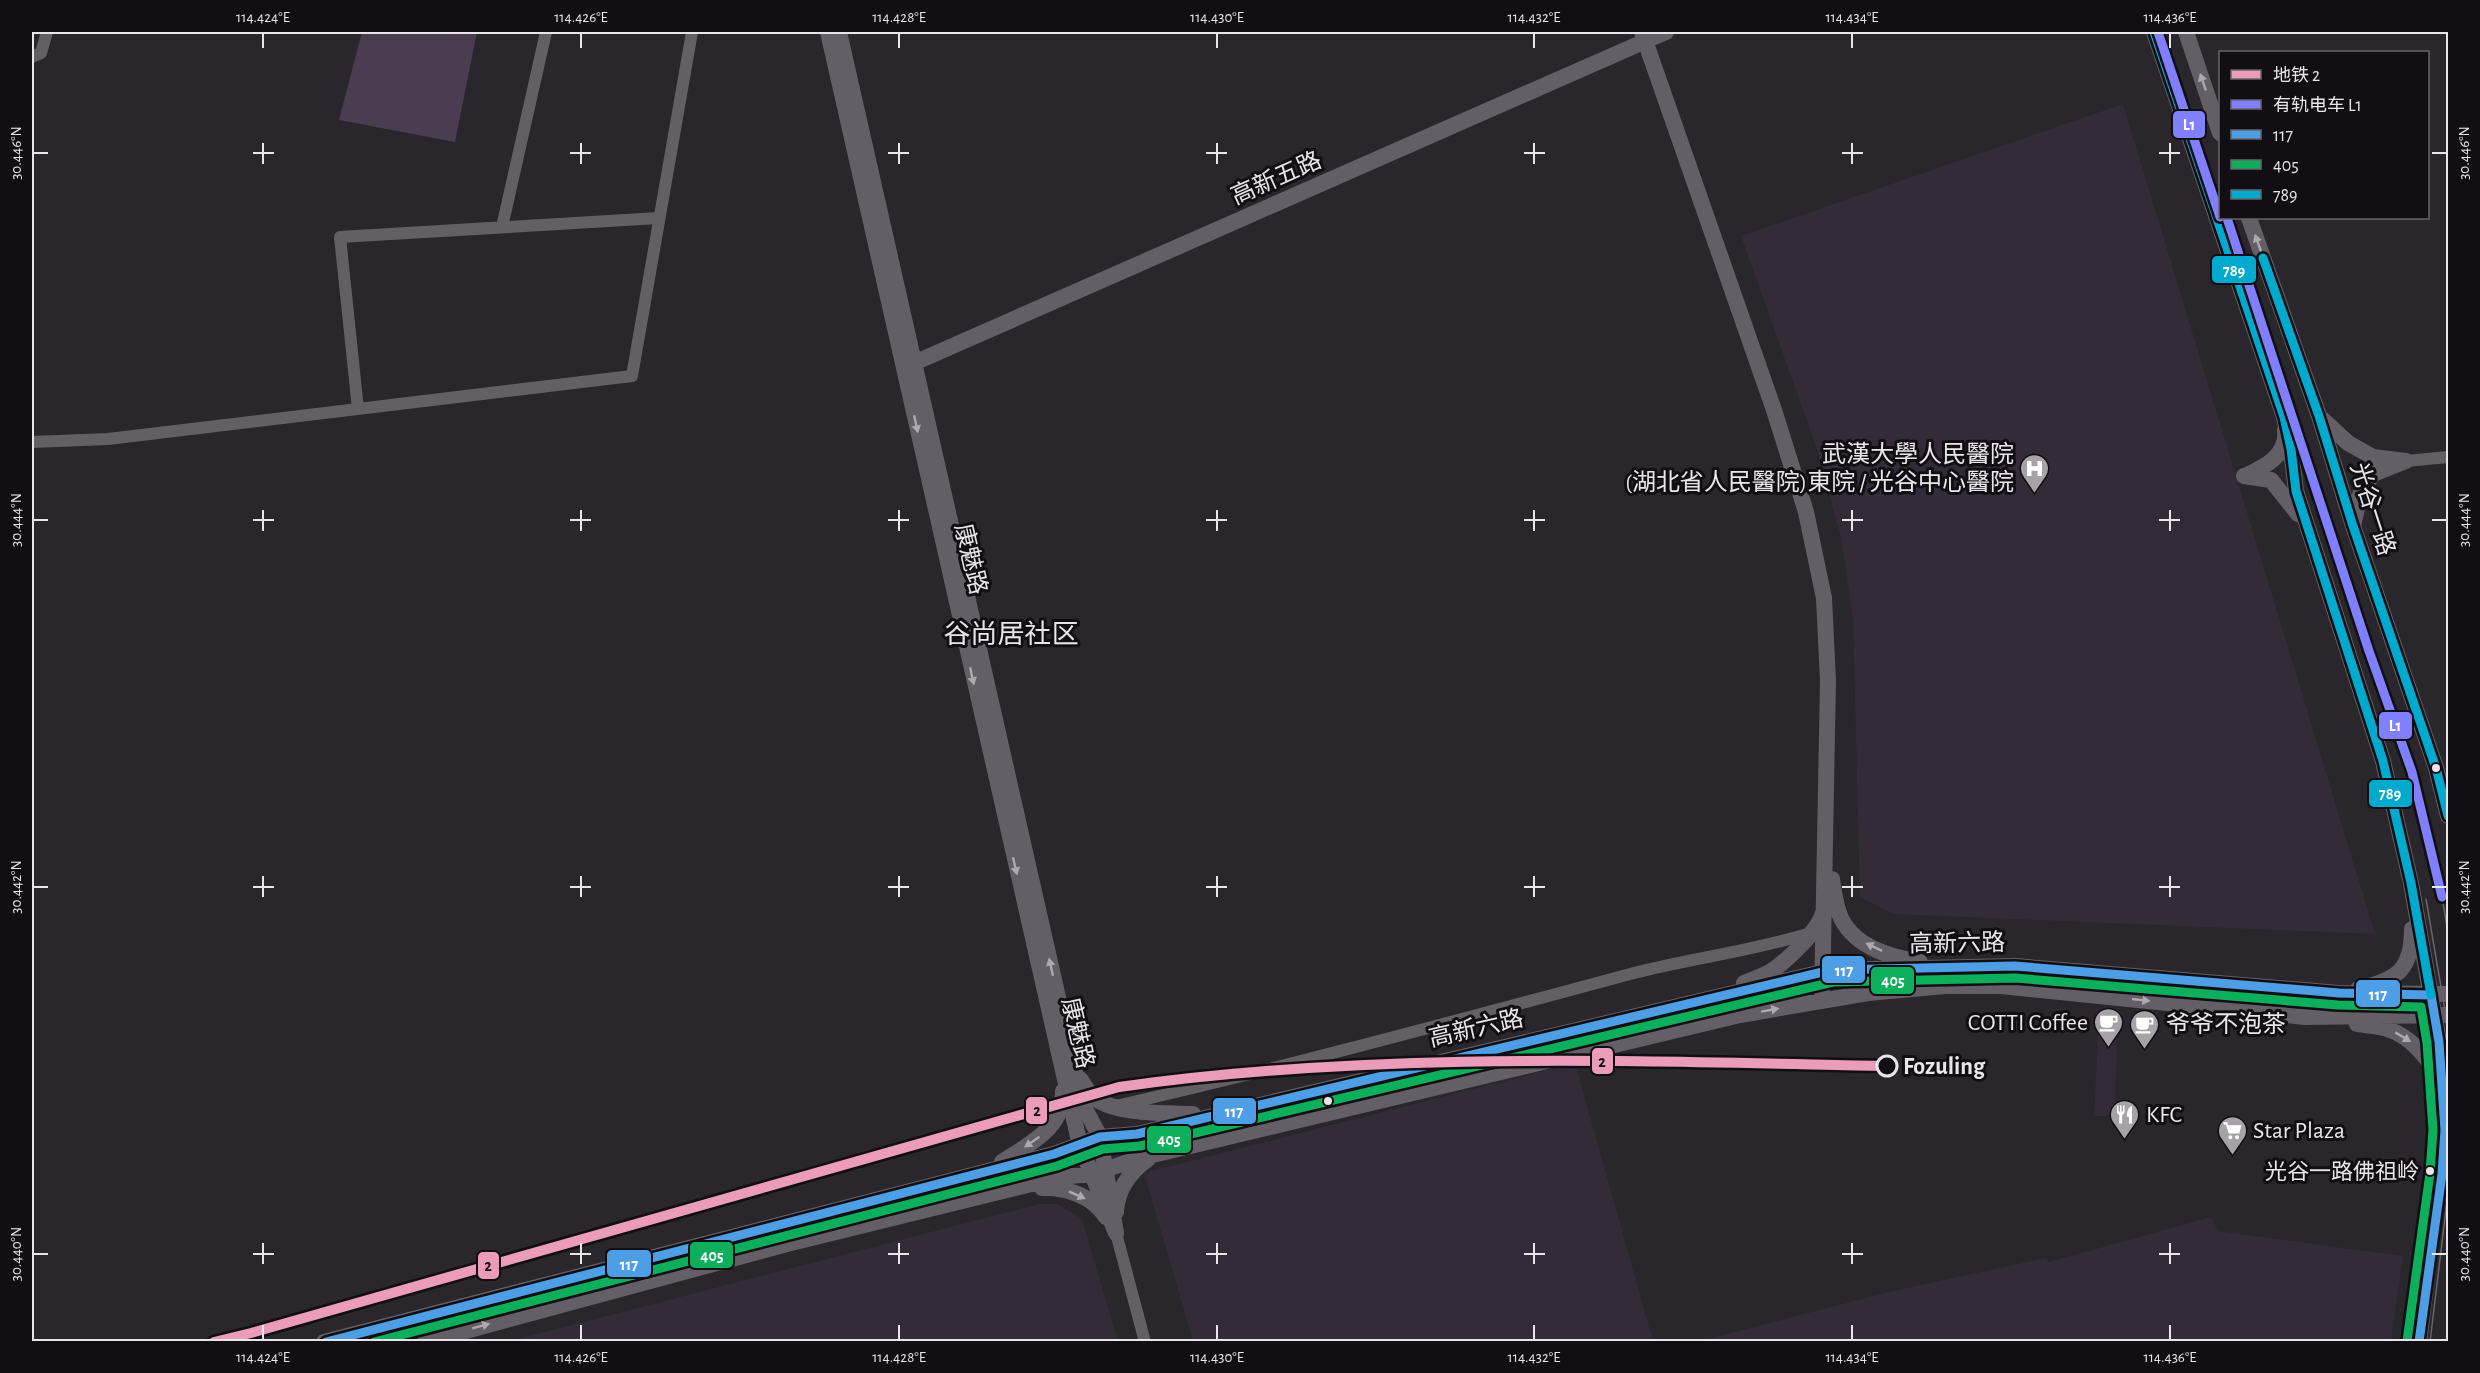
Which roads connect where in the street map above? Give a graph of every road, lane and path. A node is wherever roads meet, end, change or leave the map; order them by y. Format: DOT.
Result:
graph roads {
  1 [pos="47,32"];
  2 [pos="546,32"];
  3 [pos="692,32"];
  4 [pos="828,32"];
  5 [pos="839,32"];
  6 [pos="2154,32"];
  7 [pos="2186,32"];
  8 [pos="1651,35"];
  9 [pos="32,57"];
  10 [pos="2219,130"];
  11 [pos="659,218"];
  12 [pos="2249,219"];
  13 [pos="502,227"];
  14 [pos="909,365"];
  15 [pos="358,409"];
  16 [pos="2319,416"];
  17 [pos="2284,417"];
  18 [pos="32,442"];
  19 [pos="2448,457"];
  20 [pos="2406,461"];
  21 [pos="2306,524"];
  22 [pos="2353,526"];
  23 [pos="2448,816"];
  24 [pos="1832,879"];
  25 [pos="2411,883"];
  26 [pos="1824,897"];
  27 [pos="1810,933"];
  28 [pos="1950,968"];
  29 [pos="1827,971"];
  30 [pos="2338,993"];
  31 [pos="2448,994"];
  32 [pos="1718,995"];
  33 [pos="2431,995"];
  34 [pos="1827,1000"];
  35 [pos="2441,1015"];
  36 [pos="2305,1017"];
  37 [pos="1069,1073"];
  38 [pos="2441,1078"];
  39 [pos="1116,1106"];
  40 [pos="1214,1114"];
  41 [pos="1100,1137"];
  42 [pos="1080,1145"];
  43 [pos="1156,1154"];
  44 [pos="989,1170"];
  45 [pos="1098,1171"];
  46 [pos="999,1192"];
  47 [pos="1116,1233"];
  48 [pos="324,1341"];
  49 [pos="425,1341"];
  50 [pos="1145,1341"];
  51 [pos="2419,1341"];
  1 -- 9 [label="street"];
  2 -- 13 [label="street"];
  3 -- 11 [label="street"];
  4 -- 14 [label="main road, 康魅路"];
  5 -- 14 [label="main road, 康魅路"];
  6 -- 17 [label="main road"];
  10 -- 7 [label="main road, one-way"];
  8 -- 14 [label="main road, 高新五路"];
  8 -- 24 [label="main road"];
  8 -- 26 [label="main road"];
  11 -- 13 [label="street"];
  11 -- 15 [label="street"];
  16 -- 12 [label="main road, 光谷一路, one-way"];
  13 -- 15 [label="street"];
  14 -- 37 [label="main road, 康魅路"];
  15 -- 18 [label="street"];
  16 -- 20 [label="main road"];
  16 -- 22 [label="main road, 光谷一路"];
  17 -- 21 [label="main road"];
  17 -- 21 [label="main road"];
  19 -- 20 [label="street"];
  20 -- 22 [label="main road"];
  21 -- 25 [label="main road"];
  22 -- 23 [label="main road, 光谷一路"];
  28 -- 24 [label="main road, one-way"];
  24 -- 29 [label="main road"];
  25 -- 30 [label="main road"];
  25 -- 33 [label="main road"];
  26 -- 27 [label="main road"];
  26 -- 29 [label="main road"];
  27 -- 32 [label="main road"];
  27 -- 39 [label="street"];
  28 -- 29 [label="main road, 高新六路"];
  28 -- 30 [label="main road, 高新六路"];
  29 -- 32 [label="main road, 高新六路"];
  29 -- 34 [label="main road"];
  30 -- 33 [label="main road, 高新六路"];
  31 -- 33 [label="main road, 高新六路"];
  32 -- 40 [label="main road, 高新六路"];
  33 -- 35 [label="main road"];
  34 -- 36 [label="main road, 高新六路, one-way"];
  43 -- 34 [label="main road, 高新六路, one-way"];
  35 -- 36 [label="main road, 高新六路"];
  35 -- 38 [label="main road"];
  36 -- 38 [label="main road, one-way"];
  37 -- 39 [label="main road"];
  37 -- 41 [label="main road, 康魅路"];
  37 -- 42 [label="main road, 康魅路"];
  37 -- 44 [label="main road, one-way"];
  38 -- 51 [label="main road"];
  39 -- 40 [label="main road"];
  40 -- 41 [label="main road, 高新六路"];
  41 -- 42 [label="main road, 高新六路"];
  41 -- 45 [label="main road, 康魅路"];
  42 -- 44 [label="main road, 高新六路"];
  42 -- 45 [label="main road, 康魅路"];
  43 -- 45 [label="main road, 高新六路"];
  43 -- 47 [label="main road"];
  44 -- 48 [label="main road, 高新六路"];
  45 -- 46 [label="main road, 高新六路"];
  45 -- 47 [label="main road, 康魅路"];
  46 -- 47 [label="main road, one-way"];
  49 -- 46 [label="main road, 高新六路, one-way"];
  47 -- 50 [label="street, 康魅路"];
}
